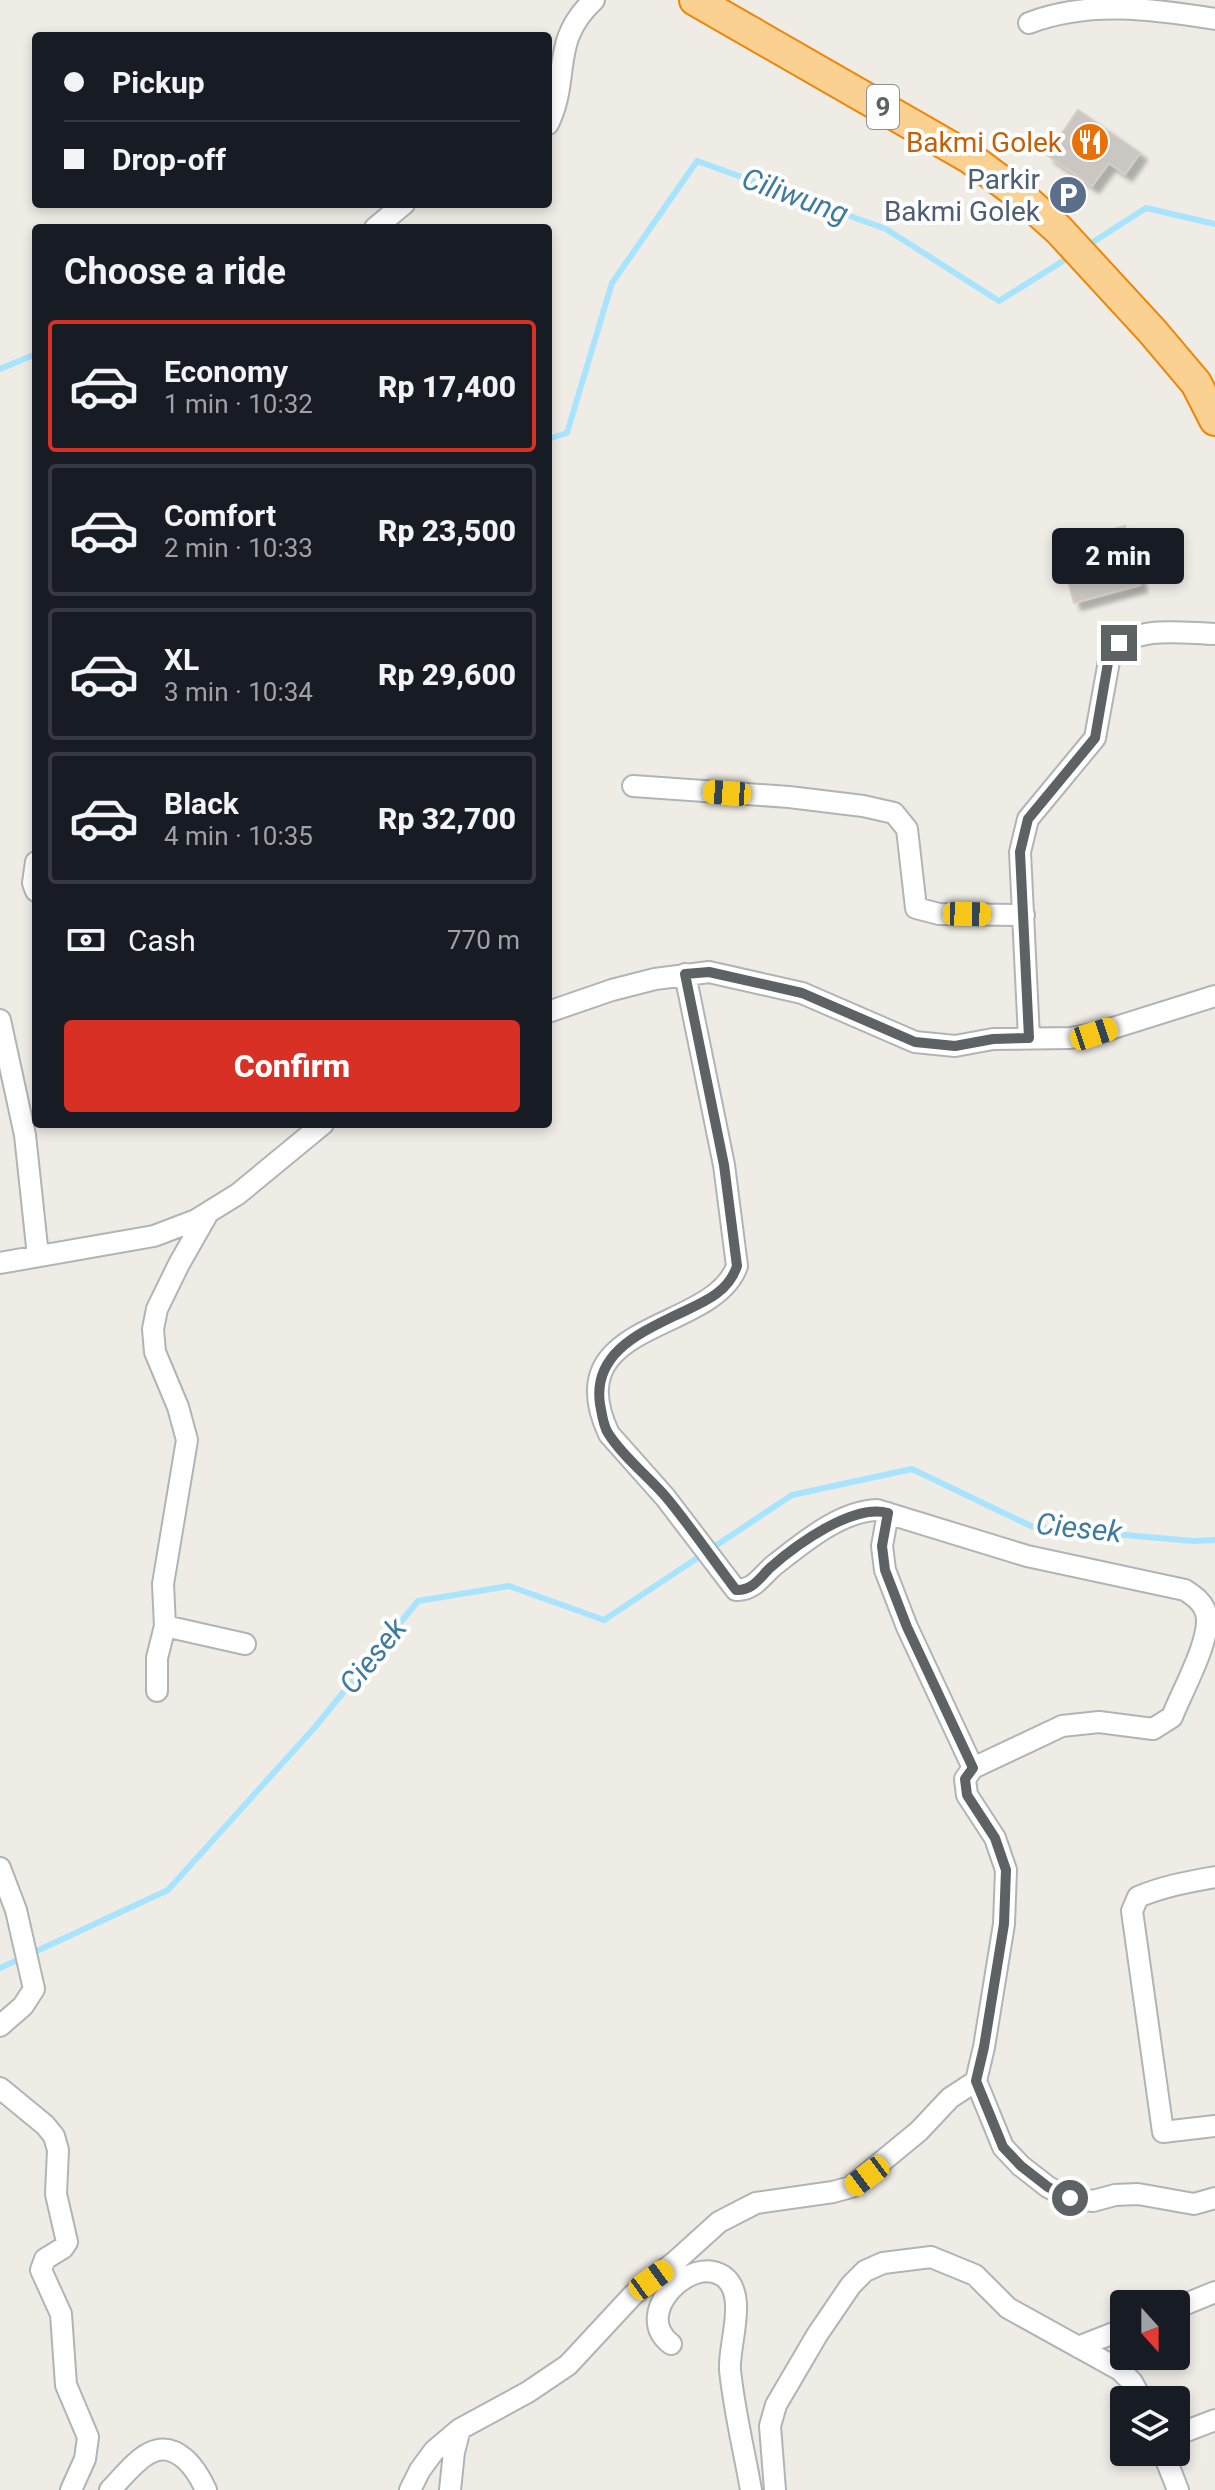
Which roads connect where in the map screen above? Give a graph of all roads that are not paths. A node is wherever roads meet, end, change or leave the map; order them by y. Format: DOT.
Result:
graph roads {
  1 [pos="594,0"];
  2 [pos="695,0"];
  3 [pos="1215,19"];
  4 [pos="1029,23"];
  5 [pos="552,110"];
  6 [pos="399,208"];
  7 [pos="380,224"];
  8 [pos="1215,420"];
  9 [pos="1215,634"];
  10 [pos="633,786"];
  11 [pos="1024,915"];
  12 [pos="685,974"];
  13 [pos="1215,996"];
  14 [pos="552,1011"];
  15 [pos="0,1020"];
  16 [pos="1029,1038"];
  17 [pos="318,1128"];
  18 [pos="208,1213"];
  19 [pos="38,1256"];
  20 [pos="0,1263"];
  21 [pos="888,1513"];
  22 [pos="165,1626"];
  23 [pos="245,1644"];
  24 [pos="157,1691"];
  25 [pos="973,1768"];
  26 [pos="0,1868"];
  27 [pos="1215,1877"];
  28 [pos="0,2026"];
  29 [pos="976,2081"];
  30 [pos="0,2088"];
  31 [pos="1215,2126"];
  32 [pos="1215,2198"];
  33 [pos="1215,2292"];
  34 [pos="1190,2302"];
  35 [pos="1110,2334"];
  36 [pos="671,2344"];
  37 [pos="1078,2347"];
  38 [pos="1134,2386"];
  39 [pos="1215,2420"];
  40 [pos="460,2429"];
  41 [pos="1190,2430"];
  42 [pos="1169,2466"];
  43 [pos="71,2490"];
  44 [pos="110,2490"];
  45 [pos="206,2490"];
  46 [pos="410,2490"];
  47 [pos="450,2490"];
  48 [pos="751,2490"];
  49 [pos="775,2490"];
  50 [pos="1178,2490"];
  1 -- 5 [label="street"];
  2 -- 8 [label="highway, 9"];
  3 -- 4 [label="street"];
  6 -- 7 [label="street"];
  9 -- 11 [label="street"];
  10 -- 11 [label="street"];
  11 -- 16 [label="street"];
  12 -- 14 [label="street"];
  12 -- 16 [label="street"];
  12 -- 21 [label="street"];
  13 -- 16 [label="street"];
  15 -- 19 [label="street"];
  17 -- 18 [label="street"];
  18 -- 19 [label="street"];
  18 -- 22 [label="street"];
  19 -- 20 [label="street"];
  21 -- 25 [label="street"];
  21 -- 25 [label="street"];
  22 -- 23 [label="street"];
  22 -- 24 [label="street"];
  25 -- 29 [label="street"];
  26 -- 28 [label="street"];
  27 -- 31 [label="street"];
  29 -- 32 [label="street"];
  29 -- 40 [label="street"];
  30 -- 43 [label="street"];
  33 -- 34 [label="street"];
  35 -- 37 [label="street"];
  36 -- 48 [label="street"];
  37 -- 38 [label="street"];
  37 -- 49 [label="street"];
  39 -- 41 [label="street"];
  40 -- 46 [label="street"];
  40 -- 47 [label="street"];
  42 -- 50 [label="street"];
  44 -- 45 [label="street"];
}
